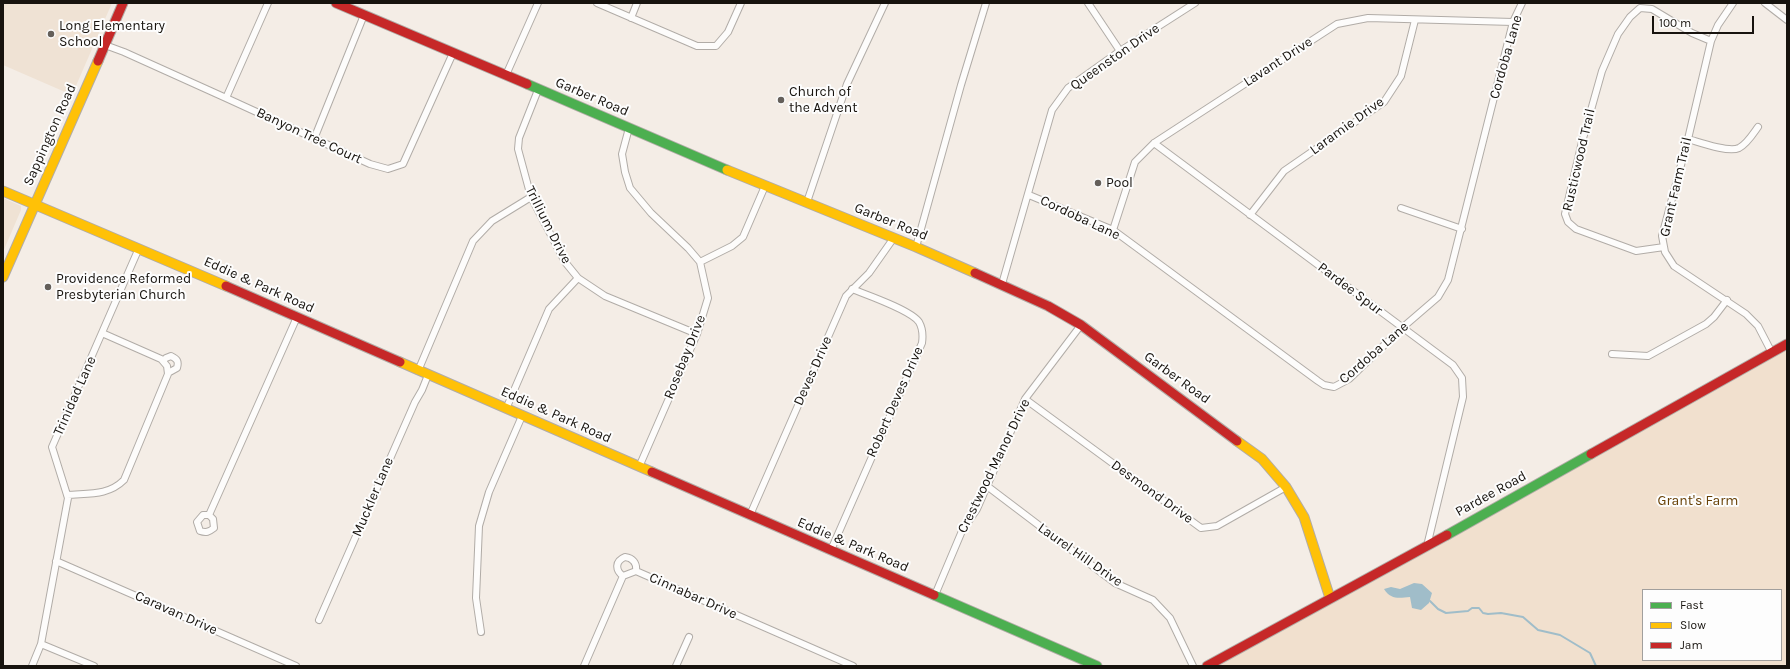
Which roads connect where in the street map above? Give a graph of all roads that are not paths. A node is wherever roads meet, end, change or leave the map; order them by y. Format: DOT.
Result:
graph roads {
  1 [pos="123,3"];
  2 [pos="268,3"];
  3 [pos="336,3"];
  4 [pos="538,3"];
  5 [pos="597,3"];
  6 [pos="637,3"];
  7 [pos="741,3"];
  8 [pos="885,3"];
  9 [pos="986,3"];
  10 [pos="1088,3"];
  11 [pos="1195,3"];
  12 [pos="1522,3"];
  13 [pos="1733,3"];
  14 [pos="1765,3"];
  15 [pos="364,15"];
  16 [pos="630,18"];
  17 [pos="1415,20"];
  18 [pos="1787,20"];
  19 [pos="1513,22"];
  20 [pos="1711,42"];
  21 [pos="104,45"];
  22 [pos="1120,51"];
  23 [pos="453,53"];
  24 [pos="506,76"];
  25 [pos="538,90"];
  26 [pos="226,98"];
  27 [pos="1758,127"];
  28 [pos="629,128"];
  29 [pos="314,139"];
  30 [pos="1688,139"];
  31 [pos="1154,143"];
  32 [pos="765,186"];
  33 [pos="3,191"];
  34 [pos="1029,195"];
  35 [pos="531,197"];
  36 [pos="807,202"];
  37 [pos="35,205"];
  38 [pos="1401,208"];
  39 [pos="1250,215"];
  40 [pos="1462,229"];
  41 [pos="1113,230"];
  42 [pos="893,239"];
  43 [pos="916,247"];
  44 [pos="1664,247"];
  45 [pos="139,248"];
  46 [pos="700,262"];
  47 [pos="3,277"];
  48 [pos="578,278"];
  49 [pos="1002,284"];
  50 [pos="852,289"];
  51 [pos="1727,300"];
  52 [pos="296,317"];
  53 [pos="1081,325"];
  54 [pos="1402,328"];
  55 [pos="102,333"];
  56 [pos="697,334"];
  57 [pos="1787,344"];
  58 [pos="1772,353"];
  59 [pos="1612,354"];
  60 [pos="163,361"];
  61 [pos="418,371"];
  62 [pos="168,373"];
  63 [pos="428,375"];
  64 [pos="1025,399"];
  65 [pos="506,409"];
  66 [pos="522,416"];
  67 [pos="639,467"];
  68 [pos="987,486"];
  69 [pos="1286,487"];
  70 [pos="67,495"];
  71 [pos="209,515"];
  72 [pos="750,515"];
  73 [pos="1427,546"];
  74 [pos="831,550"];
  75 [pos="56,561"];
  76 [pos="636,572"];
  77 [pos="623,576"];
  78 [pos="935,595"];
  79 [pos="1330,598"];
  80 [pos="318,620"];
  81 [pos="481,632"];
  82 [pos="688,637"];
  83 [pos="41,644"];
  84 [pos="32,666"];
  85 [pos="94,666"];
  86 [pos="296,666"];
  87 [pos="584,666"];
  88 [pos="676,666"];
  89 [pos="853,666"];
  90 [pos="1097,666"];
  91 [pos="1193,666"];
  92 [pos="1207,666"];
  1 -- 21 [label="street, Sappington Road"];
  2 -- 26 [label="street"];
  3 -- 15 [label="street, Garber Road"];
  4 -- 24 [label="street"];
  5 -- 16 [label="street"];
  6 -- 16 [label="street"];
  7 -- 16 [label="street"];
  8 -- 36 [label="street"];
  9 -- 43 [label="street"];
  10 -- 22 [label="street"];
  11 -- 22 [label="street, Queenston Drive"];
  12 -- 19 [label="street, Cordoba Lane"];
  13 -- 20 [label="street, Grant Farm Trail"];
  14 -- 18 [label="street"];
  15 -- 23 [label="street, Garber Road"];
  15 -- 29 [label="street"];
  17 -- 19 [label="street, Lavant Drive"];
  17 -- 31 [label="street, Lavant Drive"];
  17 -- 39 [label="street, Laramie Drive"];
  19 -- 40 [label="street, Cordoba Lane"];
  20 -- 30 [label="street, Grant Farm Trail"];
  20 -- 44 [label="street, Rusticwood Trail"];
  21 -- 26 [label="street, Banyon Tree Court"];
  21 -- 37 [label="street, Sappington Road"];
  22 -- 34 [label="street, Queenston Drive"];
  23 -- 24 [label="street, Garber Road"];
  23 -- 29 [label="street, Banyon Tree Court"];
  24 -- 25 [label="street, Garber Road"];
  25 -- 28 [label="street, Garber Road"];
  25 -- 35 [label="street, Trillium Drive"];
  26 -- 29 [label="street, Banyon Tree Court"];
  27 -- 30 [label="street"];
  28 -- 32 [label="street, Garber Road"];
  28 -- 46 [label="street, Rosebay Drive"];
  30 -- 44 [label="street, Grant Farm Trail"];
  31 -- 39 [label="street, Pardee Spur"];
  31 -- 41 [label="street, Lavant Drive"];
  32 -- 36 [label="street, Garber Road"];
  32 -- 46 [label="street"];
  33 -- 37 [label="street, Eddie & Park Road"];
  34 -- 41 [label="street, Cordoba Lane"];
  34 -- 49 [label="street, Queenston Drive"];
  35 -- 48 [label="street, Trillium Drive"];
  35 -- 61 [label="street"];
  36 -- 42 [label="street, Garber Road"];
  37 -- 45 [label="street, Eddie & Park Road"];
  37 -- 47 [label="street, Sappington Road"];
  38 -- 40 [label="street"];
  39 -- 54 [label="street, Pardee Spur"];
  40 -- 54 [label="street, Cordoba Lane"];
  41 -- 54 [label="street, Cordoba Lane"];
  42 -- 43 [label="street, Garber Road"];
  42 -- 50 [label="street, Deves Drive"];
  43 -- 49 [label="street, Garber Road"];
  44 -- 51 [label="street, Grant Farm Trail"];
  45 -- 52 [label="street, Eddie & Park Road"];
  45 -- 55 [label="street, Trinidad Lane"];
  46 -- 56 [label="street, Rosebay Drive"];
  48 -- 56 [label="street, Trillium Drive"];
  48 -- 65 [label="street"];
  49 -- 53 [label="street, Garber Road"];
  50 -- 72 [label="street, Deves Drive"];
  50 -- 74 [label="street, Robert Deves Drive"];
  51 -- 58 [label="street, Grant Farm Trail"];
  51 -- 59 [label="street"];
  52 -- 61 [label="street, Eddie & Park Road"];
  52 -- 71 [label="street"];
  53 -- 64 [label="street, Crestwood Manor Drive"];
  53 -- 69 [label="street, Garber Road"];
  54 -- 73 [label="street, Pardee Spur"];
  55 -- 60 [label="street"];
  55 -- 70 [label="street, Trinidad Lane"];
  56 -- 67 [label="street, Rosebay Drive"];
  57 -- 58 [label="street, Pardee Road"];
  58 -- 73 [label="street, Pardee Road"];
  60 -- 62 [label="street"];
  60 -- 62 [label="street"];
  61 -- 63 [label="street, Eddie & Park Road"];
  62 -- 70 [label="street"];
  63 -- 65 [label="street, Eddie & Park Road"];
  63 -- 80 [label="street, Muckler Lane"];
  64 -- 68 [label="street, Crestwood Manor Drive"];
  64 -- 69 [label="street, Desmond Drive"];
  65 -- 66 [label="street, Eddie & Park Road"];
  66 -- 67 [label="street, Eddie & Park Road"];
  66 -- 81 [label="street"];
  67 -- 72 [label="street, Eddie & Park Road"];
  68 -- 78 [label="street, Crestwood Manor Drive"];
  68 -- 91 [label="street, Laurel Hill Drive"];
  69 -- 79 [label="street, Garber Road"];
  70 -- 75 [label="street, Trinidad Lane"];
  72 -- 74 [label="street, Eddie & Park Road"];
  73 -- 79 [label="street, Pardee Road"];
  74 -- 78 [label="street, Eddie & Park Road"];
  75 -- 83 [label="street, Trinidad Lane"];
  75 -- 86 [label="street, Caravan Drive"];
  76 -- 77 [label="street, Cinnabar Drive"];
  76 -- 77 [label="street"];
  76 -- 89 [label="street, Cinnabar Drive"];
  77 -- 87 [label="street"];
  78 -- 90 [label="street, Eddie & Park Road"];
  79 -- 92 [label="street, Pardee Road"];
  82 -- 88 [label="street"];
  83 -- 84 [label="street, Trinidad Lane"];
  83 -- 85 [label="street"];
}
